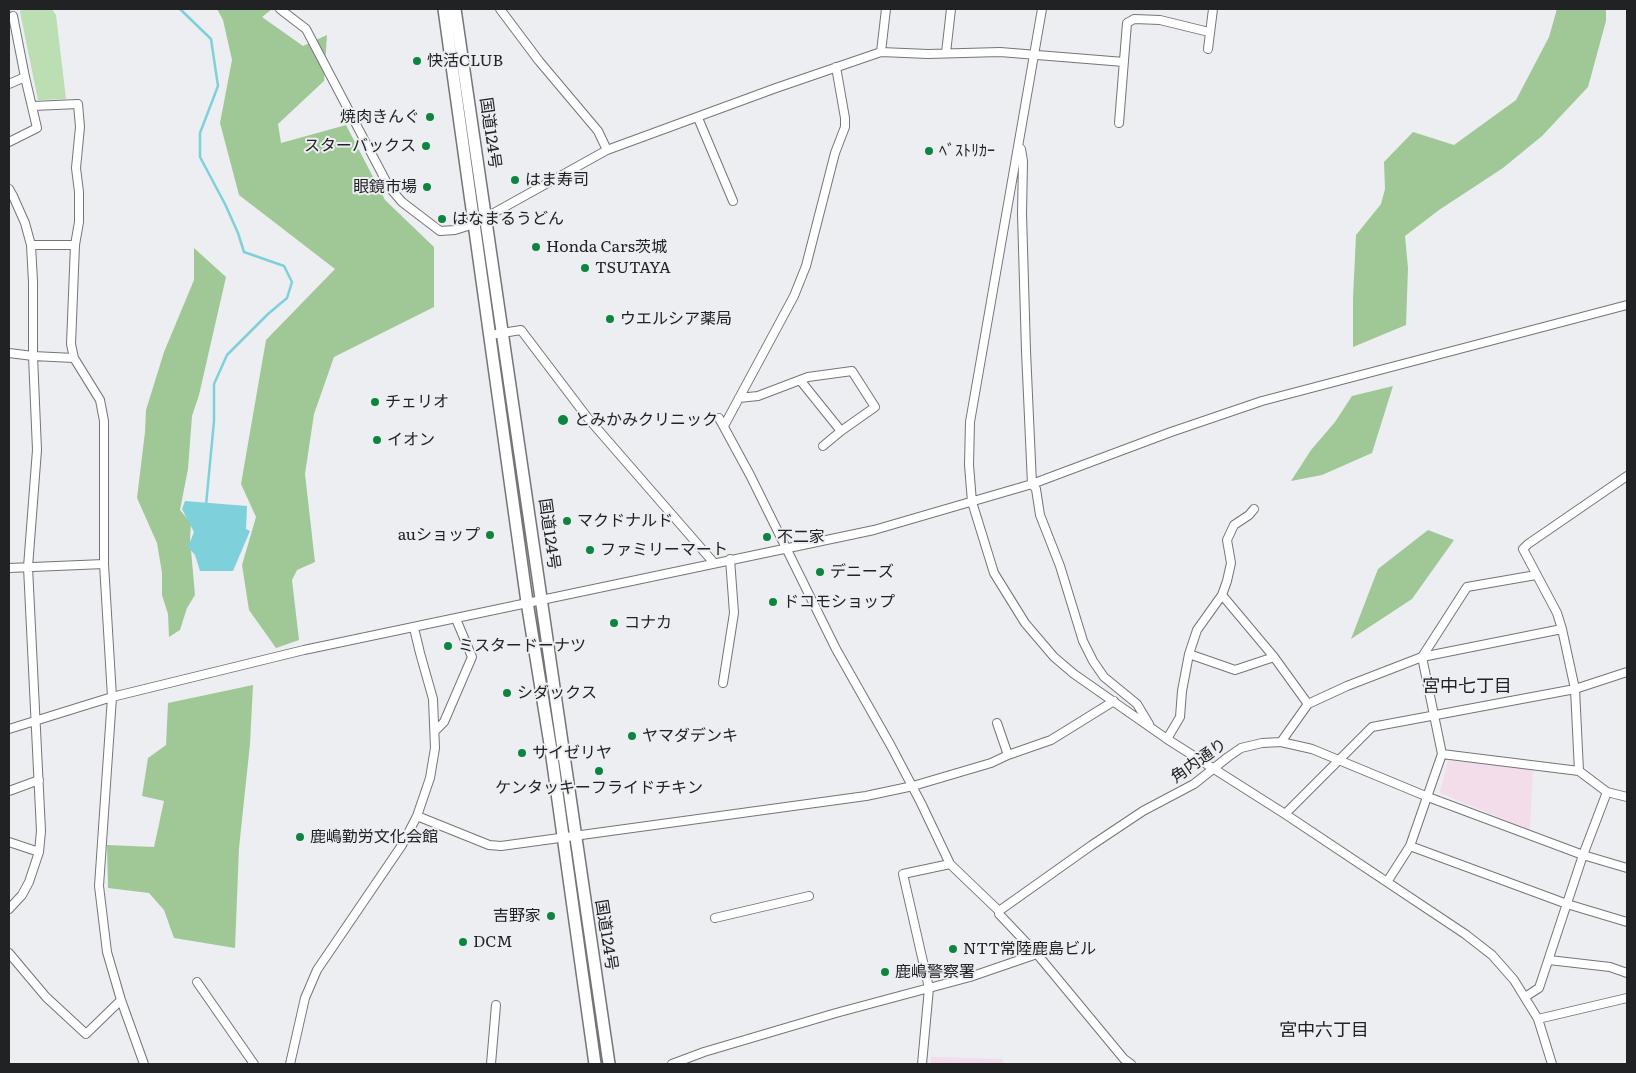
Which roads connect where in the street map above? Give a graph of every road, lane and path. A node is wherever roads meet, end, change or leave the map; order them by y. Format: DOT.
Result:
graph roads {
  1 [pos="280,9"];
  2 [pos="444,9"];
  3 [pos="455,9"];
  4 [pos="500,9"];
  5 [pos="886,9"];
  6 [pos="951,9"];
  7 [pos="1042,9"];
  8 [pos="1213,9"];
  9 [pos="9,18"];
  10 [pos="1210,32"];
  11 [pos="1208,49"];
  12 [pos="881,52"];
  13 [pos="946,53"];
  14 [pos="1034,54"];
  15 [pos="1124,62"];
  16 [pos="836,66"];
  17 [pos="25,76"];
  18 [pos="9,84"];
  19 [pos="33,106"];
  20 [pos="698,118"];
  21 [pos="1119,123"];
  22 [pos="9,142"];
  23 [pos="1020,142"];
  24 [pos="608,150"];
  25 [pos="9,189"];
  26 [pos="733,200"];
  27 [pos="486,218"];
  28 [pos="474,224"];
  29 [pos="31,245"];
  30 [pos="75,245"];
  31 [pos="1627,305"];
  32 [pos="503,333"];
  33 [pos="490,335"];
  34 [pos="9,353"];
  35 [pos="33,356"];
  36 [pos="74,358"];
  37 [pos="800,380"];
  38 [pos="739,398"];
  39 [pos="720,418"];
  40 [pos="724,426"];
  41 [pos="841,431"];
  42 [pos="823,446"];
  43 [pos="1627,476"];
  44 [pos="1032,484"];
  45 [pos="972,502"];
  46 [pos="1254,509"];
  47 [pos="786,548"];
  48 [pos="730,559"];
  49 [pos="714,563"];
  50 [pos="104,564"];
  51 [pos="9,568"];
  52 [pos="28,568"];
  53 [pos="1536,575"];
  54 [pos="1222,595"];
  55 [pos="542,599"];
  56 [pos="527,602"];
  57 [pos="456,618"];
  58 [pos="414,628"];
  59 [pos="1562,629"];
  60 [pos="1189,654"];
  61 [pos="1422,656"];
  62 [pos="1274,657"];
  63 [pos="1627,672"];
  64 [pos="723,683"];
  65 [pos="1575,689"];
  66 [pos="112,697"];
  67 [pos="1114,701"];
  68 [pos="1308,704"];
  69 [pos="1433,715"];
  70 [pos="35,720"];
  71 [pos="997,723"];
  72 [pos="1151,728"];
  73 [pos="9,729"];
  74 [pos="436,732"];
  75 [pos="1167,738"];
  76 [pos="1281,742"];
  77 [pos="1442,754"];
  78 [pos="1008,755"];
  79 [pos="1339,761"];
  80 [pos="1214,768"];
  81 [pos="1579,772"];
  82 [pos="39,780"];
  83 [pos="913,786"];
  84 [pos="9,791"];
  85 [pos="1607,792"];
  86 [pos="1428,797"];
  87 [pos="1627,797"];
  88 [pos="1285,814"];
  89 [pos="417,816"];
  90 [pos="569,837"];
  91 [pos="9,842"];
  92 [pos="1410,846"];
  93 [pos="39,852"];
  94 [pos="1583,855"];
  95 [pos="950,864"];
  96 [pos="1627,868"];
  97 [pos="1387,882"];
  98 [pos="809,896"];
  99 [pos="1567,904"];
  100 [pos="9,909"];
  101 [pos="999,911"];
  102 [pos="715,918"];
  103 [pos="1627,922"];
  104 [pos="9,953"];
  105 [pos="1037,954"];
  106 [pos="1549,960"];
  107 [pos="1627,972"];
  108 [pos="197,982"];
  109 [pos="929,988"];
  110 [pos="1525,998"];
  111 [pos="1627,998"];
  112 [pos="121,1000"];
  113 [pos="496,1005"];
  114 [pos="1538,1019"];
  115 [pos="682,1062"];
  116 [pos="144,1064"];
  117 [pos="254,1064"];
  118 [pos="290,1064"];
  119 [pos="491,1064"];
  120 [pos="596,1064"];
  121 [pos="609,1064"];
  122 [pos="672,1064"];
  123 [pos="922,1064"];
  124 [pos="1131,1064"];
  125 [pos="1552,1064"];
  1 -- 28 [label="street"];
  2 -- 28 [label="highway, 国道124号"];
  3 -- 27 [label="highway, 国道124号"];
  4 -- 24 [label="street"];
  5 -- 12 [label="street"];
  6 -- 13 [label="street"];
  7 -- 14 [label="street"];
  8 -- 10 [label="street"];
  9 -- 17 [label="street"];
  10 -- 11 [label="street"];
  10 -- 15 [label="street"];
  12 -- 13 [label="street"];
  12 -- 16 [label="street"];
  13 -- 14 [label="street"];
  14 -- 15 [label="street"];
  14 -- 23 [label="street"];
  15 -- 21 [label="street"];
  16 -- 20 [label="street"];
  16 -- 38 [label="street"];
  17 -- 18 [label="street"];
  17 -- 19 [label="street"];
  19 -- 22 [label="street"];
  19 -- 30 [label="street"];
  20 -- 24 [label="street"];
  20 -- 26 [label="street"];
  23 -- 44 [label="street"];
  23 -- 45 [label="street"];
  24 -- 27 [label="street"];
  25 -- 29 [label="street"];
  27 -- 28 [label="street"];
  27 -- 32 [label="highway, 国道124号"];
  28 -- 33 [label="highway, 国道124号"];
  29 -- 30 [label="street"];
  29 -- 35 [label="street"];
  30 -- 36 [label="street"];
  31 -- 44 [label="street"];
  32 -- 33 [label="street"];
  32 -- 49 [label="street"];
  32 -- 55 [label="highway, 国道124号"];
  33 -- 56 [label="highway, 国道124号"];
  34 -- 35 [label="street"];
  35 -- 36 [label="street"];
  35 -- 52 [label="street"];
  36 -- 50 [label="street"];
  37 -- 38 [label="street"];
  37 -- 41 [label="street"];
  37 -- 41 [label="street"];
  38 -- 40 [label="street"];
  39 -- 40 [label="street"];
  40 -- 47 [label="street"];
  41 -- 42 [label="street"];
  43 -- 53 [label="street"];
  44 -- 45 [label="street"];
  44 -- 72 [label="street"];
  45 -- 47 [label="street"];
  45 -- 67 [label="street"];
  46 -- 54 [label="street"];
  47 -- 48 [label="street"];
  47 -- 83 [label="street"];
  48 -- 49 [label="street"];
  48 -- 64 [label="street"];
  49 -- 55 [label="street"];
  50 -- 52 [label="street"];
  50 -- 66 [label="street"];
  51 -- 52 [label="street"];
  52 -- 70 [label="street"];
  53 -- 59 [label="street"];
  53 -- 61 [label="street"];
  54 -- 60 [label="street"];
  54 -- 62 [label="street"];
  55 -- 56 [label="street"];
  55 -- 90 [label="highway, 国道124号"];
  56 -- 57 [label="street"];
  56 -- 90 [label="highway, 国道124号"];
  57 -- 58 [label="street"];
  57 -- 74 [label="street"];
  58 -- 66 [label="street"];
  58 -- 74 [label="street"];
  59 -- 61 [label="street"];
  59 -- 65 [label="street"];
  60 -- 62 [label="street"];
  60 -- 75 [label="street"];
  61 -- 68 [label="street"];
  61 -- 69 [label="street"];
  62 -- 68 [label="street"];
  63 -- 65 [label="street"];
  65 -- 69 [label="street"];
  65 -- 81 [label="street"];
  66 -- 70 [label="street"];
  66 -- 112 [label="street"];
  67 -- 72 [label="street"];
  67 -- 78 [label="street"];
  68 -- 76 [label="street"];
  69 -- 77 [label="street"];
  69 -- 79 [label="street"];
  70 -- 73 [label="street"];
  70 -- 82 [label="street"];
  71 -- 78 [label="street"];
  72 -- 75 [label="street"];
  74 -- 89 [label="street"];
  75 -- 80 [label="street"];
  76 -- 79 [label="street, 角内通り"];
  76 -- 80 [label="street, 角内通り"];
  77 -- 81 [label="street"];
  77 -- 86 [label="street"];
  78 -- 83 [label="street"];
  79 -- 86 [label="street, 角内通り"];
  79 -- 88 [label="street"];
  80 -- 88 [label="street"];
  80 -- 101 [label="street, 角内通り"];
  81 -- 85 [label="street"];
  82 -- 84 [label="street"];
  82 -- 93 [label="street"];
  83 -- 90 [label="street"];
  83 -- 95 [label="street"];
  85 -- 87 [label="street"];
  85 -- 94 [label="street"];
  86 -- 92 [label="street"];
  86 -- 94 [label="street, 角内通り"];
  88 -- 97 [label="street"];
  89 -- 90 [label="street"];
  89 -- 118 [label="street"];
  90 -- 120 [label="highway, 国道124号"];
  90 -- 121 [label="highway, 国道124号"];
  91 -- 93 [label="street"];
  92 -- 97 [label="street"];
  92 -- 99 [label="street"];
  93 -- 100 [label="street"];
  94 -- 96 [label="street, 角内通り"];
  94 -- 99 [label="street"];
  95 -- 101 [label="street"];
  95 -- 109 [label="street"];
  97 -- 110 [label="street"];
  98 -- 102 [label="street"];
  99 -- 103 [label="street"];
  99 -- 106 [label="street"];
  101 -- 105 [label="street"];
  104 -- 112 [label="street"];
  105 -- 109 [label="street"];
  105 -- 124 [label="street"];
  106 -- 107 [label="street"];
  106 -- 110 [label="street"];
  108 -- 117 [label="street"];
  109 -- 115 [label="street"];
  109 -- 123 [label="street"];
  110 -- 114 [label="street"];
  111 -- 114 [label="street"];
  112 -- 116 [label="street"];
  113 -- 119 [label="street"];
  114 -- 125 [label="street"];
  115 -- 122 [label="street"];
}
